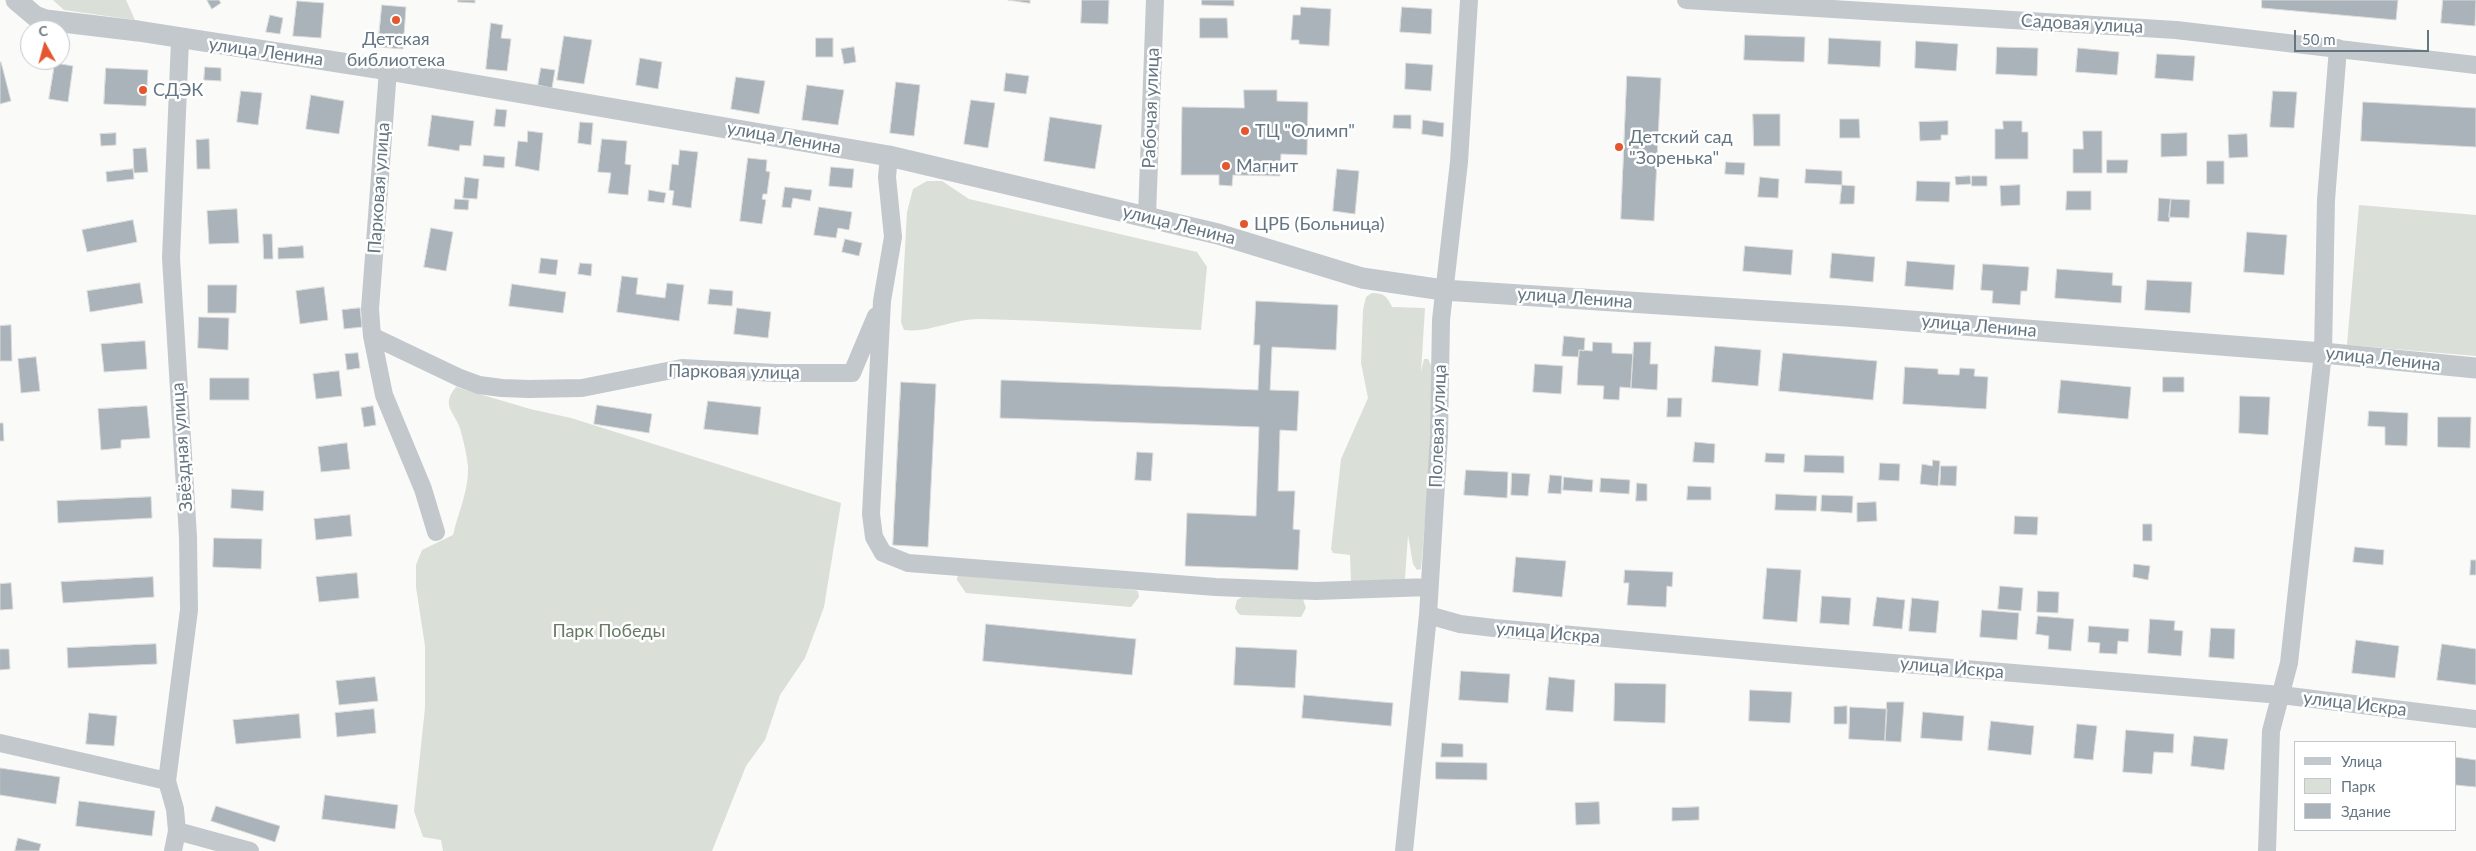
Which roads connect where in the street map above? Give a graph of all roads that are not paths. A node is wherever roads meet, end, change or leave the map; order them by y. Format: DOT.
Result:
graph roads {
  1 [pos="16,0"];
  2 [pos="1155,0"];
  3 [pos="1468,0"];
  4 [pos="1686,0"];
  5 [pos="180,40"];
  6 [pos="2338,48"];
  7 [pos="2476,64"];
  8 [pos="388,70"];
  9 [pos="889,156"];
  10 [pos="1147,216"];
  11 [pos="1443,290"];
  12 [pos="882,301"];
  13 [pos="372,336"];
  14 [pos="2322,353"];
  15 [pos="2476,368"];
  16 [pos="436,532"];
  17 [pos="1430,587"];
  18 [pos="1428,615"];
  19 [pos="2281,695"];
  20 [pos="2476,719"];
  21 [pos="0,743"];
  22 [pos="167,780"];
  23 [pos="177,831"];
  24 [pos="173,851"];
  25 [pos="250,851"];
  26 [pos="1404,851"];
  27 [pos="2267,851"];
  1 -- 5 [label="street, улица Ленина"];
  2 -- 10 [label="street, Рабочая улица"];
  3 -- 11 [label="street, Полевая улица"];
  4 -- 6 [label="street, Садовая улица"];
  5 -- 8 [label="street, улица Ленина"];
  5 -- 22 [label="street, Звёздная улица"];
  6 -- 7 [label="street, Садовая улица"];
  6 -- 14 [label="street"];
  8 -- 9 [label="street, улица Ленина"];
  8 -- 13 [label="street, Парковая улица"];
  9 -- 10 [label="street, улица Ленина"];
  9 -- 12 [label="street"];
  10 -- 11 [label="street, улица Ленина"];
  11 -- 14 [label="street, улица Ленина"];
  11 -- 17 [label="street, Полевая улица"];
  12 -- 13 [label="street, Парковая улица"];
  12 -- 17 [label="street"];
  13 -- 16 [label="street, Парковая улица"];
  14 -- 15 [label="street, улица Ленина"];
  14 -- 19 [label="street"];
  17 -- 18 [label="street, Полевая улица"];
  18 -- 19 [label="street, улица Искра"];
  18 -- 26 [label="street, Полевая улица"];
  19 -- 20 [label="street, улица Искра"];
  19 -- 27 [label="street"];
  21 -- 22 [label="street"];
  22 -- 23 [label="street, Звёздная улица"];
  23 -- 24 [label="street, Звёздная улица"];
  23 -- 25 [label="street"];
}
